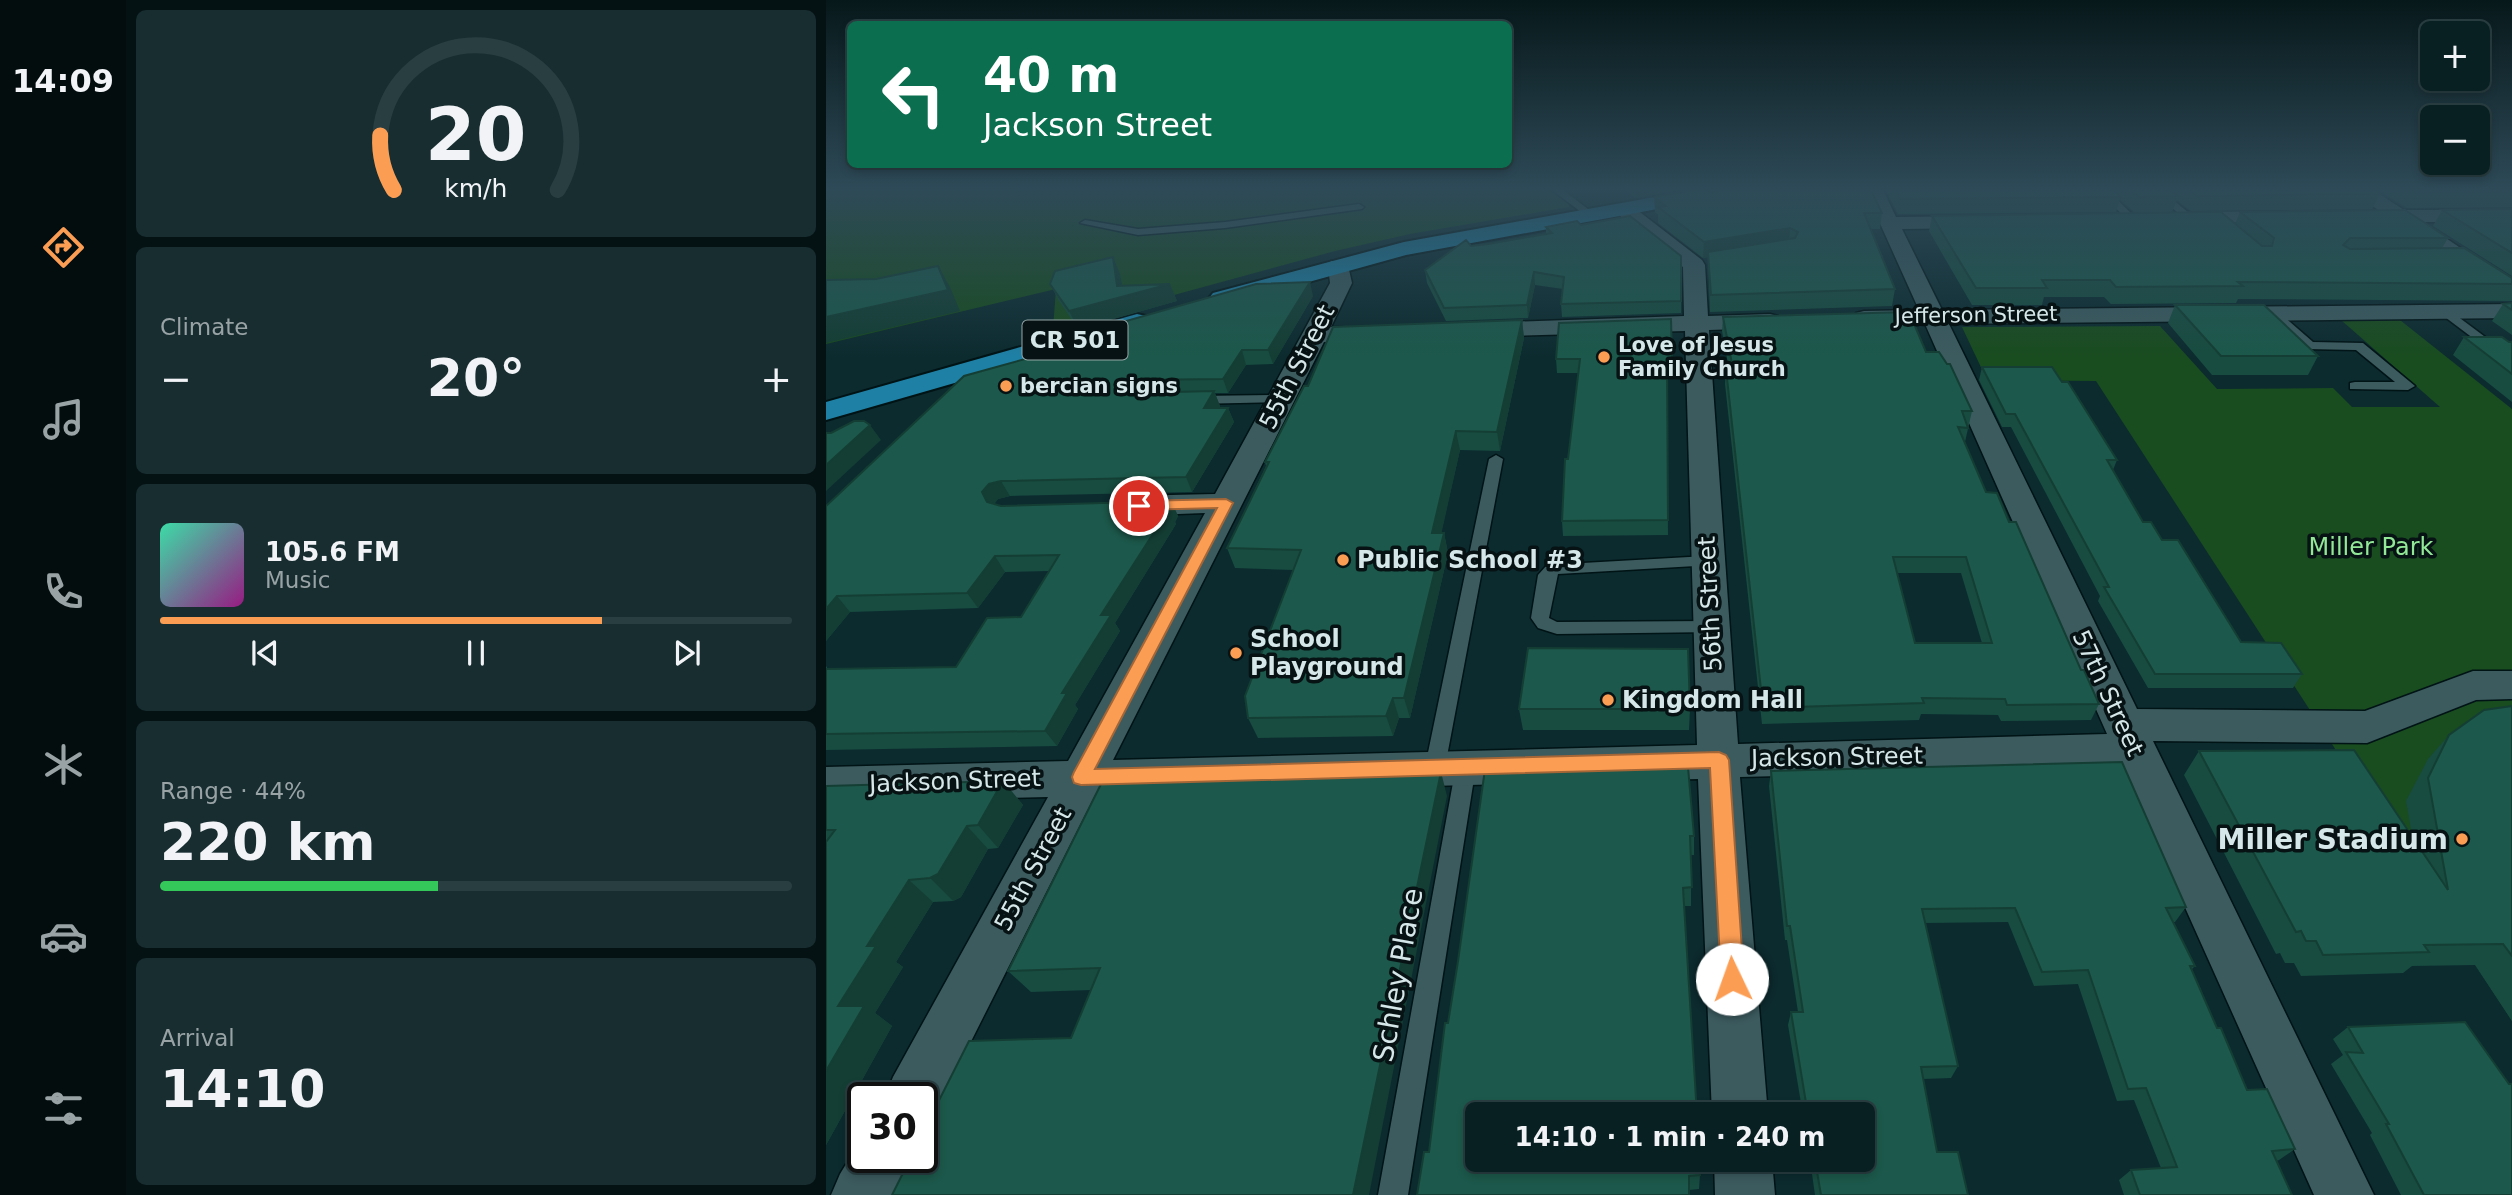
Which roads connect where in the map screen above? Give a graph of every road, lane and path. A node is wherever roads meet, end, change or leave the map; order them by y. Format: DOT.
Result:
graph roads {
  1 [pos="1422,246"];
  2 [pos="1674,246"];
  3 [pos="1900,246"];
  4 [pos="2444,246"];
  5 [pos="2439,259"];
  6 [pos="2464,259"];
  7 [pos="1339,266"];
  8 [pos="2502,283"];
  9 [pos="1202,304"];
  10 [pos="2512,311"];
  11 [pos="2445,312"];
  12 [pos="2275,313"];
  13 [pos="1932,315"];
  14 [pos="1161,316"];
  15 [pos="1845,318"];
  16 [pos="1791,320"];
  17 [pos="1699,323"];
  18 [pos="1449,331"];
  19 [pos="1395,333"];
  20 [pos="1315,335"];
  21 [pos="2501,354"];
  22 [pos="975,369"];
  23 [pos="2355,386"];
  24 [pos="1281,399"];
  25 [pos="1180,400"];
  26 [pos="936,406"];
  27 [pos="826,411"];
  28 [pos="1496,460"];
  29 [pos="1226,503"];
  30 [pos="1094,507"];
  31 [pos="1707,561"];
  32 [pos="1710,627"];
  33 [pos="2512,685"];
  34 [pos="2128,737"];
  35 [pos="1719,760"];
  36 [pos="1450,767"];
  37 [pos="1081,777"];
  38 [pos="826,785"];
  39 [pos="921,1082"];
  40 [pos="1739,1102"];
  41 [pos="1744,1172"];
  42 [pos="873,1173"];
  43 [pos="861,1195"];
  44 [pos="1392,1195"];
  45 [pos="1745,1195"];
  46 [pos="2344,1195"];
  1 -- 7 [label="main road"];
  2 -- 17 [label="street, 56th Street"];
  3 -- 13 [label="street, 57th Street"];
  4 -- 6 [label="street"];
  5 -- 6 [label="lane"];
  6 -- 8 [label="street"];
  7 -- 9 [label="main road"];
  7 -- 20 [label="street, 55th Street"];
  10 -- 11 [label="street, Jefferson Street"];
  11 -- 12 [label="street, Jefferson Street"];
  11 -- 21 [label="lane"];
  12 -- 13 [label="street, Jefferson Street"];
  12 -- 23 [label="lane"];
  13 -- 15 [label="street, Jefferson Street"];
  13 -- 34 [label="street, 57th Street"];
  14 -- 22 [label="main road, CR 501"];
  16 -- 17 [label="street"];
  17 -- 18 [label="street"];
  17 -- 31 [label="street, 56th Street"];
  19 -- 20 [label="street"];
  20 -- 24 [label="street, 55th Street"];
  22 -- 26 [label="street"];
  22 -- 27 [label="main road, CR 501"];
  24 -- 25 [label="lane"];
  24 -- 29 [label="street, 55th Street"];
  28 -- 36 [label="lane, Schley Place"];
  29 -- 30 [label="street"];
  29 -- 37 [label="street, 55th Street"];
  31 -- 32 [label="street, 56th Street"];
  31 -- 32 [label="lane"];
  32 -- 35 [label="street, 56th Street"];
  33 -- 34 [label="street, Jackson Street"];
  34 -- 35 [label="street, Jackson Street"];
  34 -- 46 [label="street, 57th Street"];
  35 -- 36 [label="street, Jackson Street"];
  35 -- 40 [label="street, 56th Street"];
  36 -- 37 [label="street, Jackson Street"];
  36 -- 44 [label="lane, Schley Place"];
  37 -- 38 [label="street, Jackson Street"];
  37 -- 39 [label="street, 55th Street"];
  41 -- 45 [label="street"];
  42 -- 43 [label="street"];
}
